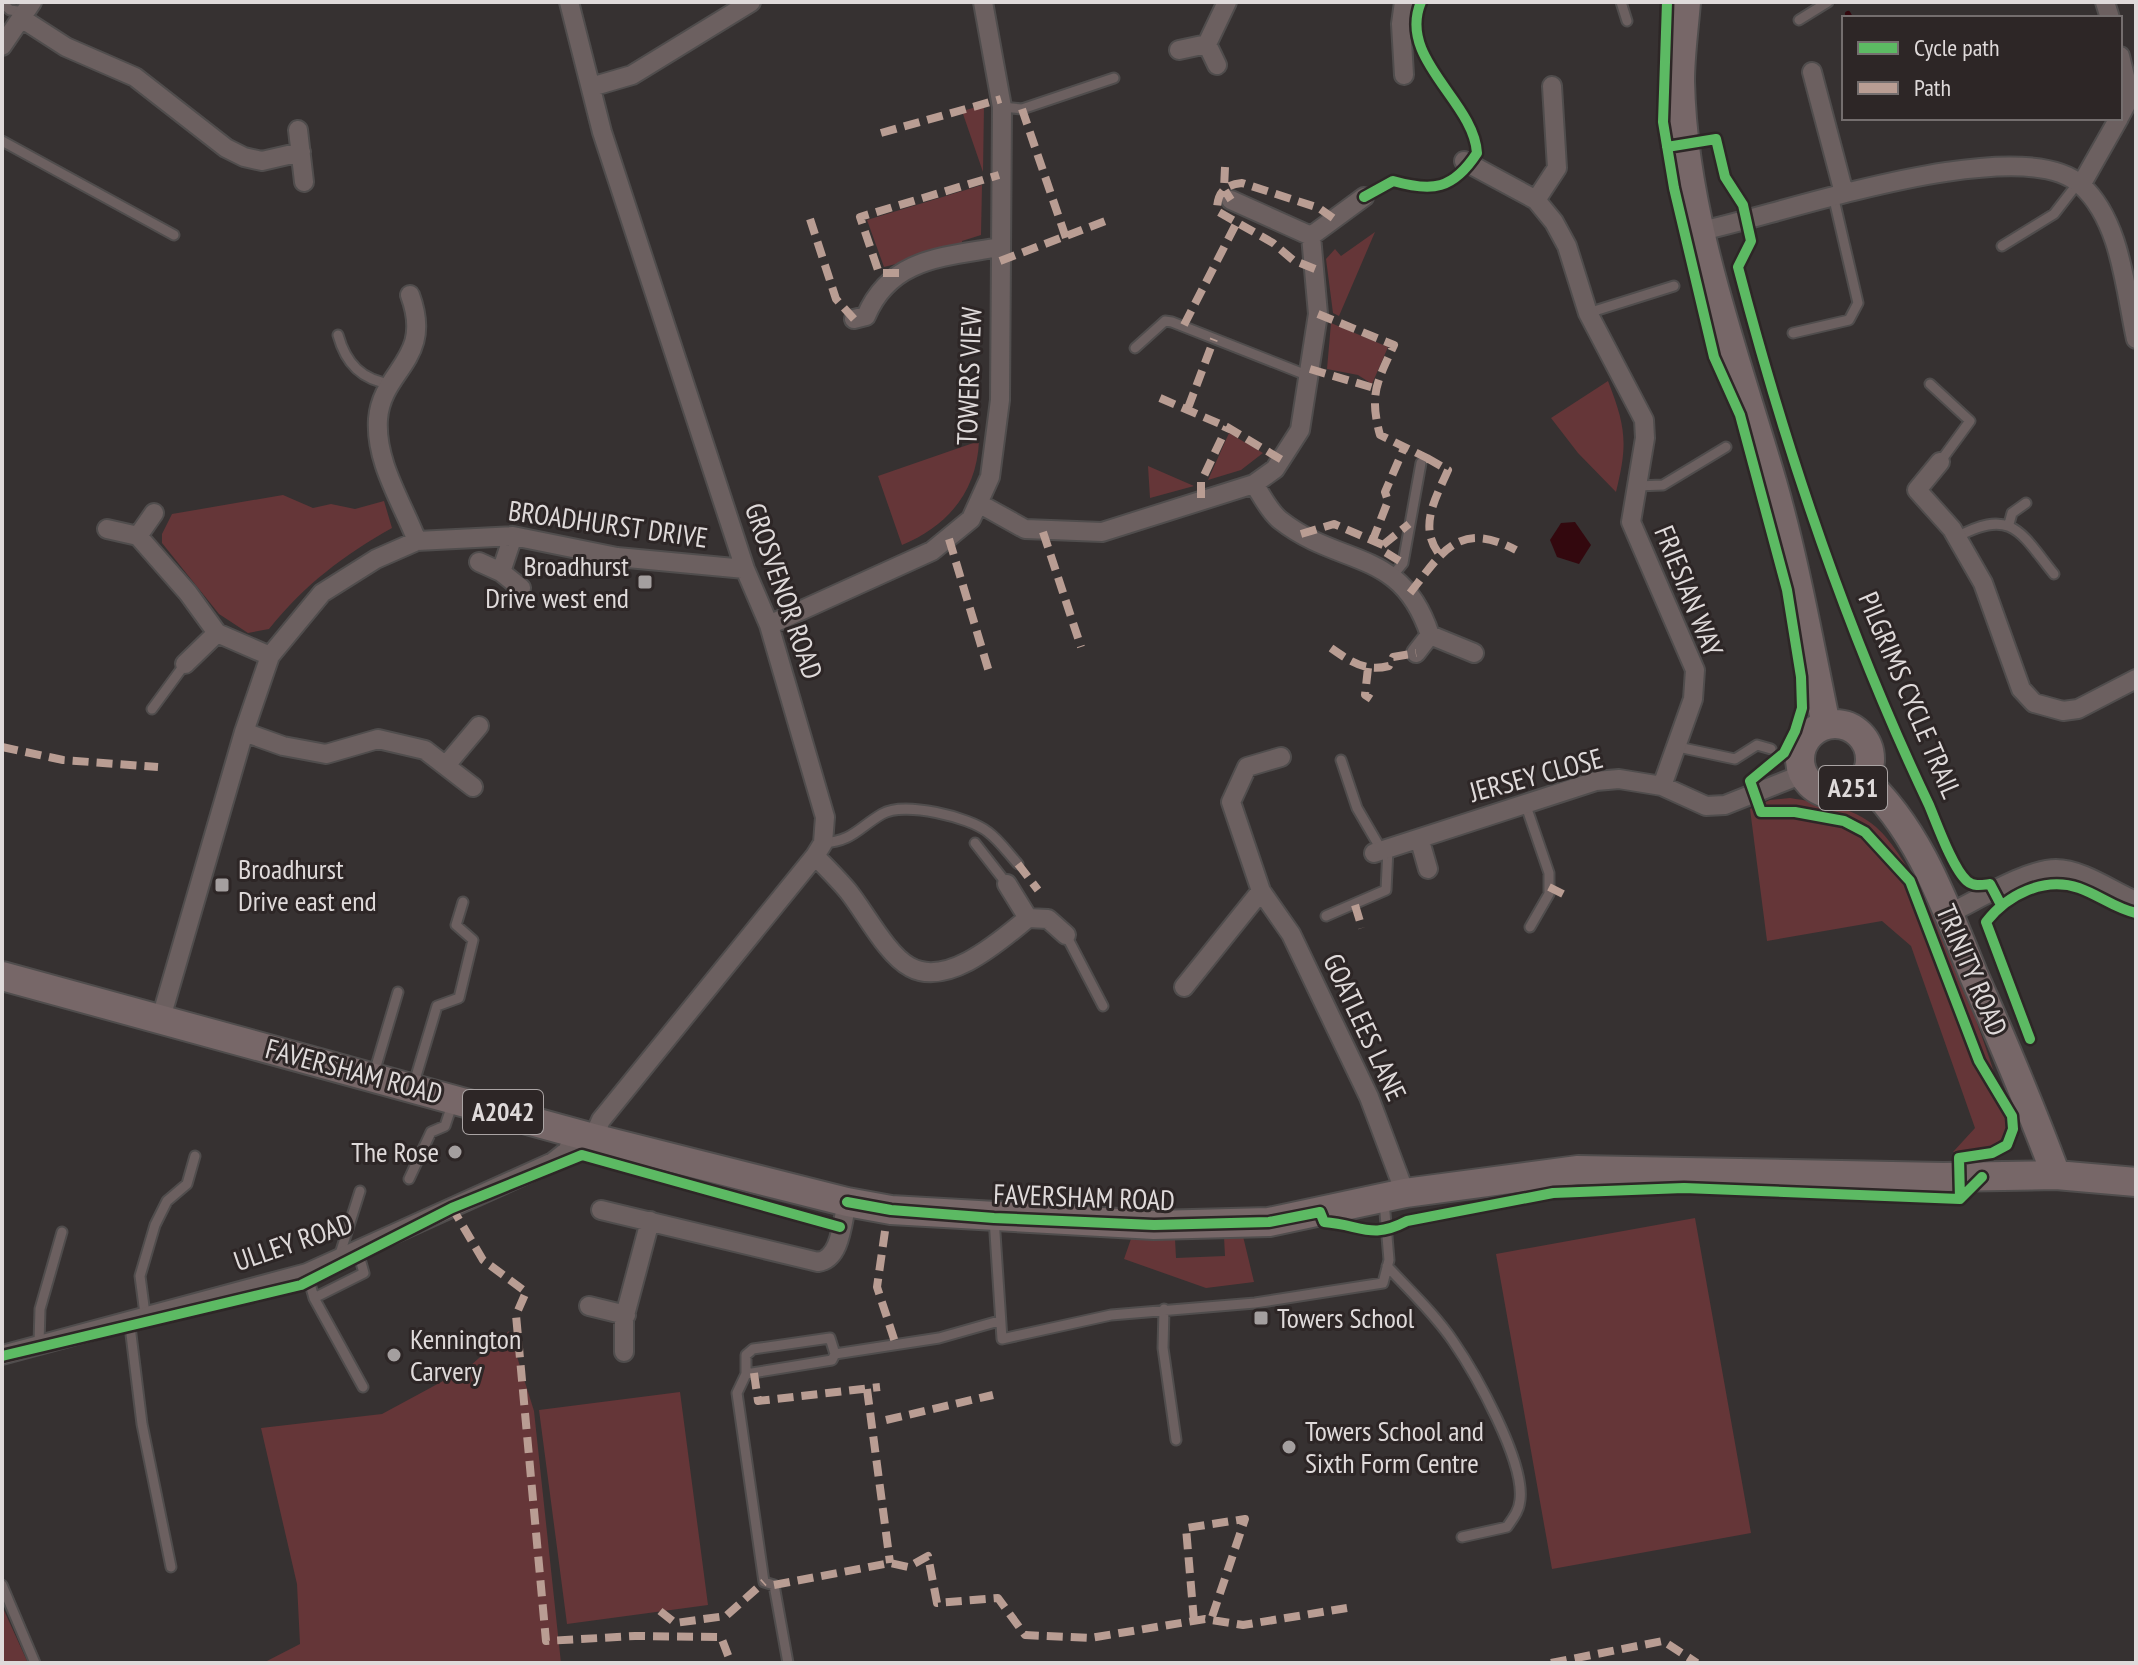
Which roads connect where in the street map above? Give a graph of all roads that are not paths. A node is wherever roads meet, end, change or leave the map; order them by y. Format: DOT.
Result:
graph roads {
  1 [pos="569,2"];
  2 [pos="751,2"];
  3 [pos="983,2"];
  4 [pos="1227,2"];
  5 [pos="1404,2"];
  6 [pos="1621,2"];
  7 [pos="1686,2"];
  8 [pos="1828,2"];
  9 [pos="2,3"];
  10 [pos="26,11"];
  11 [pos="1799,20"];
  12 [pos="1627,21"];
  13 [pos="1207,44"];
  14 [pos="2,46"];
  15 [pos="1179,50"];
  16 [pos="2122,62"];
  17 [pos="1217,65"];
  18 [pos="1812,72"];
  19 [pos="1404,75"];
  20 [pos="1114,78"];
  21 [pos="1552,86"];
  22 [pos="591,87"];
  23 [pos="2133,98"];
  24 [pos="1002,107"];
  25 [pos="2118,120"];
  26 [pos="298,130"];
  27 [pos="2,141"];
  28 [pos="301,152"];
  29 [pos="1464,161"];
  30 [pos="304,182"];
  31 [pos="2079,184"];
  32 [pos="1839,194"];
  33 [pos="1364,197"];
  34 [pos="1231,200"];
  35 [pos="1536,200"];
  36 [pos="1701,231"];
  37 [pos="174,235"];
  38 [pos="1311,236"];
  39 [pos="2002,246"];
  40 [pos="1000,247"];
  41 [pos="1674,286"];
  42 [pos="410,295"];
  43 [pos="1588,313"];
  44 [pos="854,319"];
  45 [pos="1793,333"];
  46 [pos="338,335"];
  47 [pos="2136,339"];
  48 [pos="1135,348"];
  49 [pos="1309,376"];
  50 [pos="391,384"];
  51 [pos="1930,384"];
  52 [pos="1726,447"];
  53 [pos="1940,462"];
  54 [pos="1421,463"];
  55 [pos="1254,484"];
  56 [pos="1637,486"];
  57 [pos="2026,503"];
  58 [pos="980,504"];
  59 [pos="154,513"];
  60 [pos="2009,524"];
  61 [pos="107,529"];
  62 [pos="138,536"];
  63 [pos="513,536"];
  64 [pos="1957,537"];
  65 [pos="417,541"];
  66 [pos="479,562"];
  67 [pos="745,569"];
  68 [pos="501,572"];
  69 [pos="2054,574"];
  70 [pos="1393,575"];
  71 [pos="521,588"];
  72 [pos="769,625"];
  73 [pos="217,633"];
  74 [pos="1430,635"];
  75 [pos="1416,653"];
  76 [pos="1474,653"];
  77 [pos="270,656"];
  78 [pos="185,664"];
  79 [pos="2136,679"];
  80 [pos="152,709"];
  81 [pos="1826,725"];
  82 [pos="479,726"];
  83 [pos="244,732"];
  84 [pos="1678,747"];
  85 [pos="1771,749"];
  86 [pos="1281,757"];
  87 [pos="1341,760"];
  88 [pos="447,764"];
  89 [pos="1803,774"];
  90 [pos="1863,779"];
  91 [pos="1662,786"];
  92 [pos="473,787"];
  93 [pos="1525,803"];
  94 [pos="1420,841"];
  95 [pos="975,843"];
  96 [pos="819,849"];
  97 [pos="1381,851"];
  98 [pos="1018,864"];
  99 [pos="1428,869"];
  100 [pos="1007,884"];
  101 [pos="1261,891"];
  102 [pos="2136,901"];
  103 [pos="463,902"];
  104 [pos="1948,914"];
  105 [pos="1326,916"];
  106 [pos="1028,918"];
  107 [pos="1530,927"];
  108 [pos="1066,935"];
  109 [pos="2,976"];
  110 [pos="1184,987"];
  111 [pos="398,992"];
  112 [pos="1103,1006"];
  113 [pos="161,1018"];
  114 [pos="373,1076"];
  115 [pos="413,1087"];
  116 [pos="454,1098"];
  117 [pos="585,1135"];
  118 [pos="195,1156"];
  119 [pos="2056,1175"];
  120 [pos="409,1179"];
  121 [pos="2136,1182"];
  122 [pos="360,1191"];
  123 [pos="1395,1195"];
  124 [pos="847,1202"];
  125 [pos="601,1210"];
  126 [pos="994,1218"];
  127 [pos="650,1221"];
  128 [pos="62,1232"];
  129 [pos="358,1252"];
  130 [pos="338,1260"];
  131 [pos="1387,1266"];
  132 [pos="307,1273"];
  133 [pos="314,1298"];
  134 [pos="589,1306"];
  135 [pos="1164,1309"];
  136 [pos="626,1315"];
  137 [pos="137,1316"];
  138 [pos="999,1321"];
  139 [pos="39,1343"];
  140 [pos="624,1352"];
  141 [pos="835,1354"];
  142 [pos="2,1355"];
  143 [pos="746,1374"];
  144 [pos="363,1387"];
  145 [pos="1176,1440"];
  146 [pos="1462,1537"];
  147 [pos="171,1567"];
  148 [pos="2,1585"];
  149 [pos="35,1663"];
  150 [pos="788,1663"];
  1 -- 22 [label="street, GROSVENOR ROAD"];
  2 -- 22 [label="street"];
  3 -- 24 [label="street, TOWERS VIEW"];
  4 -- 13 [label="street"];
  5 -- 19 [label="street"];
  6 -- 12 [label="lane"];
  7 -- 36 [label="main road, A251"];
  8 -- 11 [label="lane"];
  9 -- 10 [label="lane"];
  10 -- 14 [label="street"];
  10 -- 28 [label="street"];
  13 -- 15 [label="street"];
  13 -- 17 [label="street"];
  16 -- 23 [label="street"];
  18 -- 32 [label="street"];
  20 -- 24 [label="lane"];
  21 -- 35 [label="street"];
  22 -- 67 [label="street, GROSVENOR ROAD"];
  24 -- 40 [label="street, TOWERS VIEW"];
  25 -- 31 [label="street"];
  26 -- 28 [label="street"];
  27 -- 37 [label="lane"];
  28 -- 30 [label="street"];
  29 -- 35 [label="street, FRIESIAN WAY"];
  31 -- 32 [label="street"];
  31 -- 39 [label="lane"];
  31 -- 47 [label="street"];
  32 -- 36 [label="street"];
  32 -- 45 [label="lane"];
  33 -- 38 [label="street"];
  34 -- 38 [label="street"];
  35 -- 43 [label="street, FRIESIAN WAY"];
  36 -- 81 [label="main road, A251"];
  38 -- 49 [label="street"];
  40 -- 44 [label="street"];
  40 -- 58 [label="street, TOWERS VIEW"];
  41 -- 43 [label="lane"];
  42 -- 50 [label="street"];
  43 -- 56 [label="street, FRIESIAN WAY"];
  46 -- 50 [label="lane"];
  48 -- 49 [label="lane"];
  49 -- 55 [label="street"];
  50 -- 65 [label="street"];
  51 -- 53 [label="lane"];
  52 -- 56 [label="lane"];
  53 -- 64 [label="street"];
  54 -- 70 [label="lane"];
  55 -- 58 [label="street"];
  55 -- 70 [label="street"];
  56 -- 84 [label="street, FRIESIAN WAY"];
  57 -- 60 [label="lane"];
  58 -- 72 [label="street, TOWERS VIEW"];
  59 -- 62 [label="street"];
  60 -- 64 [label="lane"];
  60 -- 69 [label="lane"];
  61 -- 62 [label="street"];
  62 -- 73 [label="street"];
  63 -- 65 [label="street, BROADHURST DRIVE"];
  63 -- 67 [label="street, BROADHURST DRIVE"];
  63 -- 68 [label="street"];
  64 -- 79 [label="street"];
  65 -- 77 [label="street, BROADHURST DRIVE"];
  66 -- 68 [label="street"];
  67 -- 72 [label="street, GROSVENOR ROAD"];
  68 -- 71 [label="street"];
  70 -- 74 [label="street"];
  72 -- 96 [label="street, GROSVENOR ROAD"];
  73 -- 77 [label="street"];
  73 -- 78 [label="street"];
  74 -- 75 [label="street"];
  74 -- 76 [label="street"];
  77 -- 83 [label="street, BROADHURST DRIVE"];
  78 -- 80 [label="lane"];
  81 -- 89 [label="main road, A251"];
  81 -- 90 [label="main road, A251"];
  82 -- 88 [label="street"];
  83 -- 88 [label="street"];
  83 -- 113 [label="street, BROADHURST DRIVE"];
  84 -- 85 [label="lane"];
  84 -- 91 [label="street, FRIESIAN WAY"];
  86 -- 101 [label="street, GOATLEES LANE"];
  87 -- 97 [label="lane"];
  88 -- 92 [label="street"];
  89 -- 90 [label="main road, A251"];
  89 -- 91 [label="street, JERSEY CLOSE"];
  90 -- 104 [label="main road, TRINITY ROAD / A251"];
  91 -- 93 [label="street, JERSEY CLOSE"];
  93 -- 94 [label="street, JERSEY CLOSE"];
  93 -- 107 [label="lane"];
  94 -- 97 [label="street, JERSEY CLOSE"];
  94 -- 99 [label="street"];
  95 -- 100 [label="lane"];
  96 -- 98 [label="lane"];
  96 -- 106 [label="street"];
  96 -- 117 [label="street"];
  97 -- 105 [label="lane"];
  100 -- 106 [label="street"];
  101 -- 110 [label="street"];
  101 -- 123 [label="street, GOATLEES LANE"];
  102 -- 104 [label="street"];
  103 -- 115 [label="lane"];
  104 -- 119 [label="main road, TRINITY ROAD / A251"];
  106 -- 108 [label="street"];
  108 -- 112 [label="lane"];
  109 -- 113 [label="main road, FAVERSHAM ROAD / A2042"];
  111 -- 114 [label="lane"];
  113 -- 114 [label="main road, FAVERSHAM ROAD / A2042"];
  114 -- 115 [label="main road, FAVERSHAM ROAD / A2042"];
  115 -- 116 [label="main road, FAVERSHAM ROAD / A2042"];
  116 -- 117 [label="main road, FAVERSHAM ROAD / A2042"];
  116 -- 120 [label="lane"];
  117 -- 124 [label="main road, FAVERSHAM ROAD / A2042"];
  117 -- 129 [label="street, ULLEY ROAD"];
  118 -- 137 [label="lane"];
  119 -- 121 [label="main road, FAVERSHAM ROAD"];
  119 -- 123 [label="main road, FAVERSHAM ROAD / A2042"];
  122 -- 130 [label="lane"];
  123 -- 126 [label="main road, FAVERSHAM ROAD / A2042"];
  123 -- 131 [label="lane"];
  124 -- 126 [label="main road, FAVERSHAM ROAD / A2042"];
  124 -- 127 [label="street"];
  125 -- 127 [label="street"];
  126 -- 138 [label="lane"];
  127 -- 136 [label="street"];
  128 -- 139 [label="lane"];
  129 -- 130 [label="street, ULLEY ROAD"];
  129 -- 133 [label="lane"];
  130 -- 132 [label="street, ULLEY ROAD"];
  131 -- 135 [label="lane"];
  131 -- 146 [label="lane"];
  132 -- 133 [label="lane"];
  132 -- 137 [label="street, ULLEY ROAD"];
  133 -- 144 [label="lane"];
  134 -- 136 [label="street"];
  135 -- 138 [label="lane"];
  135 -- 145 [label="lane"];
  136 -- 140 [label="street"];
  137 -- 139 [label="street, ULLEY ROAD"];
  137 -- 147 [label="lane"];
  138 -- 141 [label="lane"];
  139 -- 142 [label="street, ULLEY ROAD"];
  141 -- 143 [label="lane"];
  141 -- 143 [label="lane"];
  143 -- 150 [label="lane"];
  148 -- 149 [label="lane"];
}
